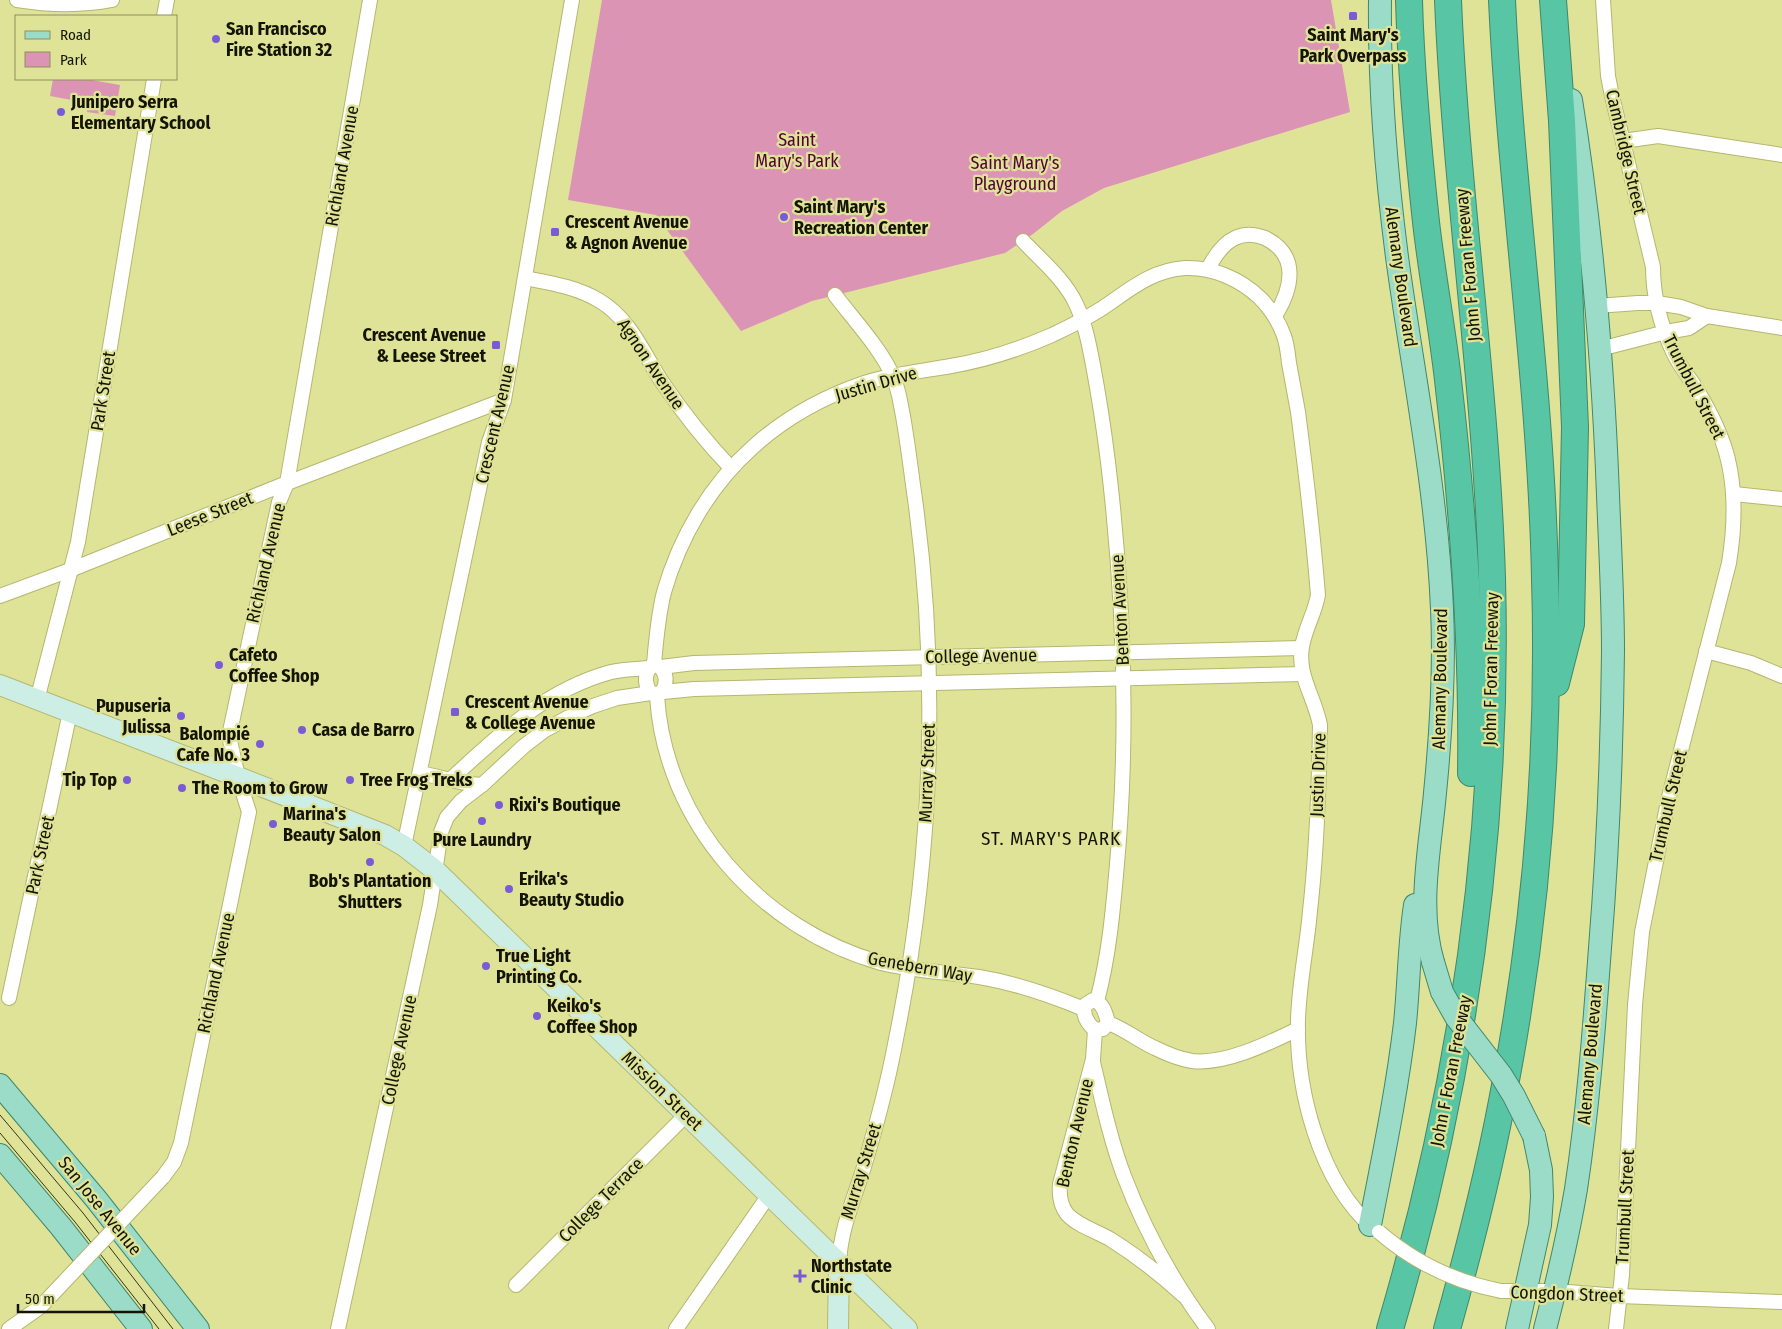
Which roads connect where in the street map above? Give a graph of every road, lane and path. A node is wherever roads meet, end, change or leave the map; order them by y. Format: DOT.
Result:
graph roads {
  1 [pos="17,0"];
  2 [pos="112,0"];
  3 [pos="167,0"];
  4 [pos="370,0"];
  5 [pos="572,0"];
  6 [pos="1380,0"];
  7 [pos="1409,0"];
  8 [pos="1448,0"];
  9 [pos="1502,0"];
  10 [pos="1554,0"];
  11 [pos="1603,0"];
  12 [pos="164,15"];
  13 [pos="154,80"];
  14 [pos="1623,141"];
  15 [pos="1782,155"];
  16 [pos="1023,241"];
  17 [pos="1208,269"];
  18 [pos="524,278"];
  19 [pos="835,295"];
  20 [pos="1657,303"];
  21 [pos="1596,306"];
  22 [pos="1275,316"];
  23 [pos="1707,316"];
  24 [pos="1082,320"];
  25 [pos="1782,328"];
  26 [pos="1666,332"];
  27 [pos="1600,349"];
  28 [pos="893,376"];
  29 [pos="504,400"];
  30 [pos="731,468"];
  31 [pos="287,483"];
  32 [pos="1734,494"];
  33 [pos="1782,499"];
  34 [pos="70,570"];
  35 [pos="0,596"];
  36 [pos="1301,648"];
  37 [pos="1706,651"];
  38 [pos="1124,653"];
  39 [pos="929,658"];
  40 [pos="655,666"];
  41 [pos="1302,674"];
  42 [pos="1782,676"];
  43 [pos="1124,679"];
  44 [pos="929,684"];
  45 [pos="0,685"];
  46 [pos="657,694"];
  47 [pos="37,700"];
  48 [pos="70,712"];
  49 [pos="1545,730"];
  50 [pos="1438,761"];
  51 [pos="420,773"];
  52 [pos="238,776"];
  53 [pos="451,779"];
  54 [pos="482,785"];
  55 [pos="404,846"];
  56 [pos="434,870"];
  57 [pos="909,968"];
  58 [pos="1468,978"];
  59 [pos="9,998"];
  60 [pos="1097,1001"];
  61 [pos="1084,1008"];
  62 [pos="1108,1023"];
  63 [pos="1298,1029"];
  64 [pos="1095,1030"];
  65 [pos="1093,1059"];
  66 [pos="0,1085"];
  67 [pos="686,1115"];
  68 [pos="0,1155"];
  69 [pos="768,1195"];
  70 [pos="1374,1229"];
  71 [pos="839,1262"];
  72 [pos="516,1285"];
  73 [pos="1526,1291"];
  74 [pos="1555,1291"];
  75 [pos="1183,1295"];
  76 [pos="1618,1296"];
  77 [pos="1782,1302"];
  78 [pos="9,1329"];
  79 [pos="141,1329"];
  80 [pos="198,1329"];
  81 [pos="338,1329"];
  82 [pos="676,1329"];
  83 [pos="838,1329"];
  84 [pos="908,1329"];
  85 [pos="1208,1329"];
  86 [pos="1390,1329"];
  87 [pos="1447,1329"];
  88 [pos="1517,1329"];
  89 [pos="1545,1329"];
  90 [pos="1616,1329"];
  1 -- 2 [label="street"];
  3 -- 12 [label="street"];
  4 -- 31 [label="street, Richland Avenue"];
  5 -- 18 [label="street, Crescent Avenue"];
  6 -- 50 [label="main road, Alemany Boulevard"];
  7 -- 58 [label="highway"];
  8 -- 58 [label="highway, John F Foran Freeway"];
  9 -- 49 [label="highway"];
  10 -- 21 [label="main road, Alemany Boulevard"];
  10 -- 49 [label="highway"];
  11 -- 14 [label="street, Cambridge Street"];
  13 -- 34 [label="street, Park Street"];
  14 -- 15 [label="street"];
  14 -- 20 [label="street, Cambridge Street"];
  16 -- 24 [label="street, Benton Avenue"];
  17 -- 22 [label="street, Justin Drive"];
  17 -- 22 [label="street"];
  17 -- 24 [label="street, Justin Drive"];
  18 -- 29 [label="street, Crescent Avenue"];
  18 -- 30 [label="street, Agnon Avenue"];
  19 -- 28 [label="street, Murray Street"];
  20 -- 21 [label="street"];
  20 -- 23 [label="street"];
  20 -- 26 [label="street, Trumbull Street"];
  21 -- 27 [label="main road, Alemany Boulevard"];
  22 -- 36 [label="street, Justin Drive"];
  23 -- 25 [label="street"];
  23 -- 26 [label="street"];
  24 -- 28 [label="street, Justin Drive"];
  24 -- 38 [label="street, Benton Avenue"];
  26 -- 27 [label="street"];
  26 -- 32 [label="street, Trumbull Street"];
  27 -- 74 [label="main road, Alemany Boulevard"];
  28 -- 30 [label="street, Justin Drive"];
  28 -- 39 [label="street, Murray Street"];
  29 -- 31 [label="street, Leese Street"];
  29 -- 51 [label="street, Crescent Avenue"];
  30 -- 40 [label="street, Justin Drive"];
  31 -- 34 [label="street, Leese Street"];
  31 -- 52 [label="street, Richland Avenue"];
  32 -- 33 [label="street"];
  32 -- 37 [label="street, Trumbull Street"];
  34 -- 35 [label="street, Leese Street"];
  34 -- 47 [label="street, Park Street"];
  36 -- 38 [label="street, College Avenue"];
  36 -- 41 [label="street, Justin Drive"];
  37 -- 42 [label="street"];
  37 -- 76 [label="street, Trumbull Street"];
  38 -- 39 [label="street, College Avenue"];
  38 -- 43 [label="street, Benton Avenue"];
  39 -- 40 [label="street, College Avenue"];
  39 -- 44 [label="street, Murray Street"];
  40 -- 46 [label="street"];
  40 -- 46 [label="street"];
  40 -- 53 [label="street, College Avenue"];
  41 -- 43 [label="street, College Avenue"];
  41 -- 63 [label="street, Justin Drive"];
  43 -- 44 [label="street, College Avenue"];
  43 -- 60 [label="street, Benton Avenue"];
  44 -- 46 [label="street, College Avenue"];
  44 -- 57 [label="street, Murray Street"];
  45 -- 47 [label="main road, Mission Street"];
  46 -- 54 [label="street, College Avenue"];
  46 -- 57 [label="street, Genebern Way"];
  47 -- 48 [label="main road, Mission Street"];
  48 -- 52 [label="main road, Mission Street"];
  48 -- 59 [label="street, Park Street"];
  49 -- 87 [label="highway"];
  50 -- 70 [label="main road"];
  50 -- 73 [label="main road, Alemany Boulevard, bridge"];
  51 -- 53 [label="street"];
  51 -- 55 [label="street, Crescent Avenue"];
  52 -- 55 [label="main road, Mission Street"];
  52 -- 78 [label="street, Richland Avenue, bridge"];
  53 -- 54 [label="street"];
  54 -- 56 [label="street, College Avenue"];
  55 -- 56 [label="main road, Mission Street"];
  56 -- 67 [label="main road, Mission Street"];
  56 -- 81 [label="street, College Avenue"];
  57 -- 61 [label="street, Genebern Way"];
  57 -- 71 [label="street, Murray Street"];
  58 -- 86 [label="highway, John F Foran Freeway"];
  60 -- 61 [label="street"];
  60 -- 62 [label="street"];
  61 -- 64 [label="street"];
  62 -- 63 [label="street"];
  62 -- 64 [label="street"];
  63 -- 70 [label="street, Justin Drive"];
  64 -- 65 [label="street, Benton Avenue"];
  65 -- 75 [label="street, Benton Avenue"];
  65 -- 75 [label="street, Benton Avenue"];
  66 -- 80 [label="main road, San Jose Avenue"];
  67 -- 69 [label="main road, Mission Street"];
  67 -- 72 [label="street, College Terrace"];
  68 -- 79 [label="main road"];
  69 -- 71 [label="main road, Mission Street"];
  69 -- 82 [label="street"];
  70 -- 73 [label="street, Congdon Street, bridge"];
  71 -- 83 [label="main road"];
  71 -- 84 [label="main road, Mission Street"];
  73 -- 74 [label="street, Congdon Street"];
  73 -- 88 [label="main road, Alemany Boulevard"];
  74 -- 76 [label="street, Congdon Street"];
  74 -- 89 [label="main road, Alemany Boulevard"];
  75 -- 85 [label="street, Benton Avenue"];
  76 -- 77 [label="street, Congdon Street"];
  76 -- 90 [label="street, Trumbull Street"];
}
